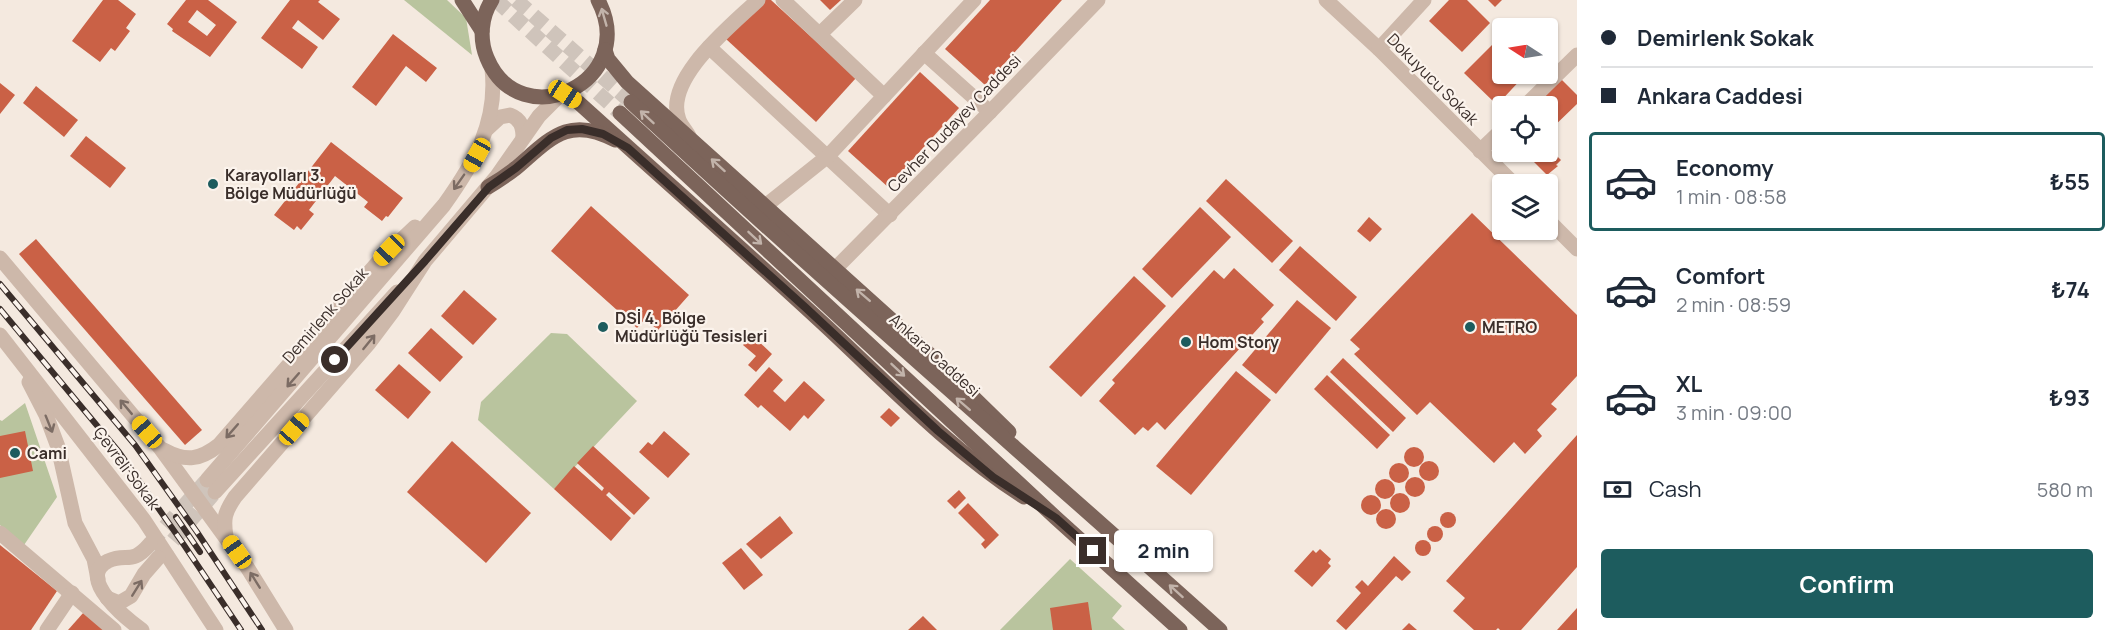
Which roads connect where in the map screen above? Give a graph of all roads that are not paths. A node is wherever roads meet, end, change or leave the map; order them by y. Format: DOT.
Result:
graph roads {
  1 [pos="462,0"];
  2 [pos="492,0"];
  3 [pos="598,0"];
  4 [pos="758,0"];
  5 [pos="783,0"];
  6 [pos="855,0"];
  7 [pos="974,0"];
  8 [pos="1098,0"];
  9 [pos="1326,0"];
  10 [pos="1424,0"];
  11 [pos="482,31"];
  12 [pos="820,34"];
  13 [pos="710,47"];
  14 [pos="1379,49"];
  15 [pos="605,50"];
  16 [pos="924,53"];
  17 [pos="1577,55"];
  18 [pos="492,69"];
  19 [pos="562,94"];
  20 [pos="884,96"];
  21 [pos="1535,96"];
  22 [pos="990,112"];
  23 [pos="487,129"];
  24 [pos="523,138"];
  25 [pos="1492,140"];
  26 [pos="696,146"];
  27 [pos="628,148"];
  28 [pos="1480,151"];
  29 [pos="828,156"];
  30 [pos="1504,174"];
  31 [pos="489,187"];
  32 [pos="444,205"];
  33 [pos="764,207"];
  34 [pos="890,215"];
  35 [pos="1558,230"];
  36 [pos="1577,249"];
  37 [pos="0,258"];
  38 [pos="425,261"];
  39 [pos="834,270"];
  40 [pos="0,335"];
  41 [pos="14,352"];
  42 [pos="162,449"];
  43 [pos="1056,482"];
  44 [pos="1056,518"];
  45 [pos="0,533"];
  46 [pos="226,536"];
  47 [pos="98,579"];
  48 [pos="72,593"];
  49 [pos="107,598"];
  50 [pos="47,630"];
  51 [pos="114,630"];
  52 [pos="142,630"];
  53 [pos="216,630"];
  54 [pos="286,630"];
  55 [pos="1180,630"];
  56 [pos="1220,630"];
  1 -- 11 [label="main road"];
  2 -- 11 [label="main road"];
  15 -- 3 [label="main road, one-way"];
  4 -- 13 [label="street"];
  5 -- 12 [label="street"];
  6 -- 12 [label="street"];
  7 -- 16 [label="street"];
  8 -- 22 [label="street, Cevher Dudayev Caddesi"];
  9 -- 14 [label="street, Dokuyucu Sokak"];
  10 -- 14 [label="street"];
  11 -- 18 [label="main road"];
  12 -- 20 [label="street"];
  13 -- 26 [label="street"];
  13 -- 29 [label="street"];
  14 -- 28 [label="street, Dokuyucu Sokak"];
  15 -- 19 [label="main road"];
  15 -- 26 [label="main road"];
  16 -- 20 [label="street"];
  16 -- 22 [label="street"];
  17 -- 21 [label="street"];
  18 -- 19 [label="main road"];
  18 -- 23 [label="street, Demirlenk Sokak"];
  19 -- 24 [label="street"];
  19 -- 27 [label="main road"];
  20 -- 29 [label="street"];
  22 -- 34 [label="street, Cevher Dudayev Caddesi"];
  23 -- 24 [label="street"];
  23 -- 32 [label="street, Demirlenk Sokak, one-way"];
  24 -- 31 [label="street"];
  25 -- 28 [label="street"];
  33 -- 26 [label="main road, one-way"];
  27 -- 31 [label="main road"];
  27 -- 44 [label="main road"];
  28 -- 30 [label="street, Dokuyucu Sokak"];
  29 -- 33 [label="street"];
  29 -- 34 [label="street"];
  31 -- 38 [label="street"];
  32 -- 38 [label="street, Demirlenk Sokak, one-way"];
  32 -- 42 [label="street, one-way"];
  33 -- 39 [label="main road"];
  34 -- 39 [label="street, Cevher Dudayev Caddesi"];
  35 -- 36 [label="street"];
  42 -- 37 [label="street, one-way"];
  46 -- 38 [label="street, one-way"];
  43 -- 39 [label="main road, one-way"];
  40 -- 41 [label="street, Çevreli Sokak"];
  41 -- 47 [label="street, one-way"];
  41 -- 53 [label="street, Çevreli Sokak"];
  42 -- 46 [label="street"];
  43 -- 44 [label="main road, Ankara Caddesi, one-way"];
  56 -- 43 [label="main road, Ankara Caddesi, one-way"];
  44 -- 55 [label="main road, Ankara Caddesi"];
  45 -- 48 [label="street"];
  54 -- 46 [label="street, one-way"];
  47 -- 49 [label="street"];
  49 -- 47 [label="street, one-way"];
  48 -- 50 [label="street"];
  48 -- 51 [label="street"];
  49 -- 52 [label="street"];
}
